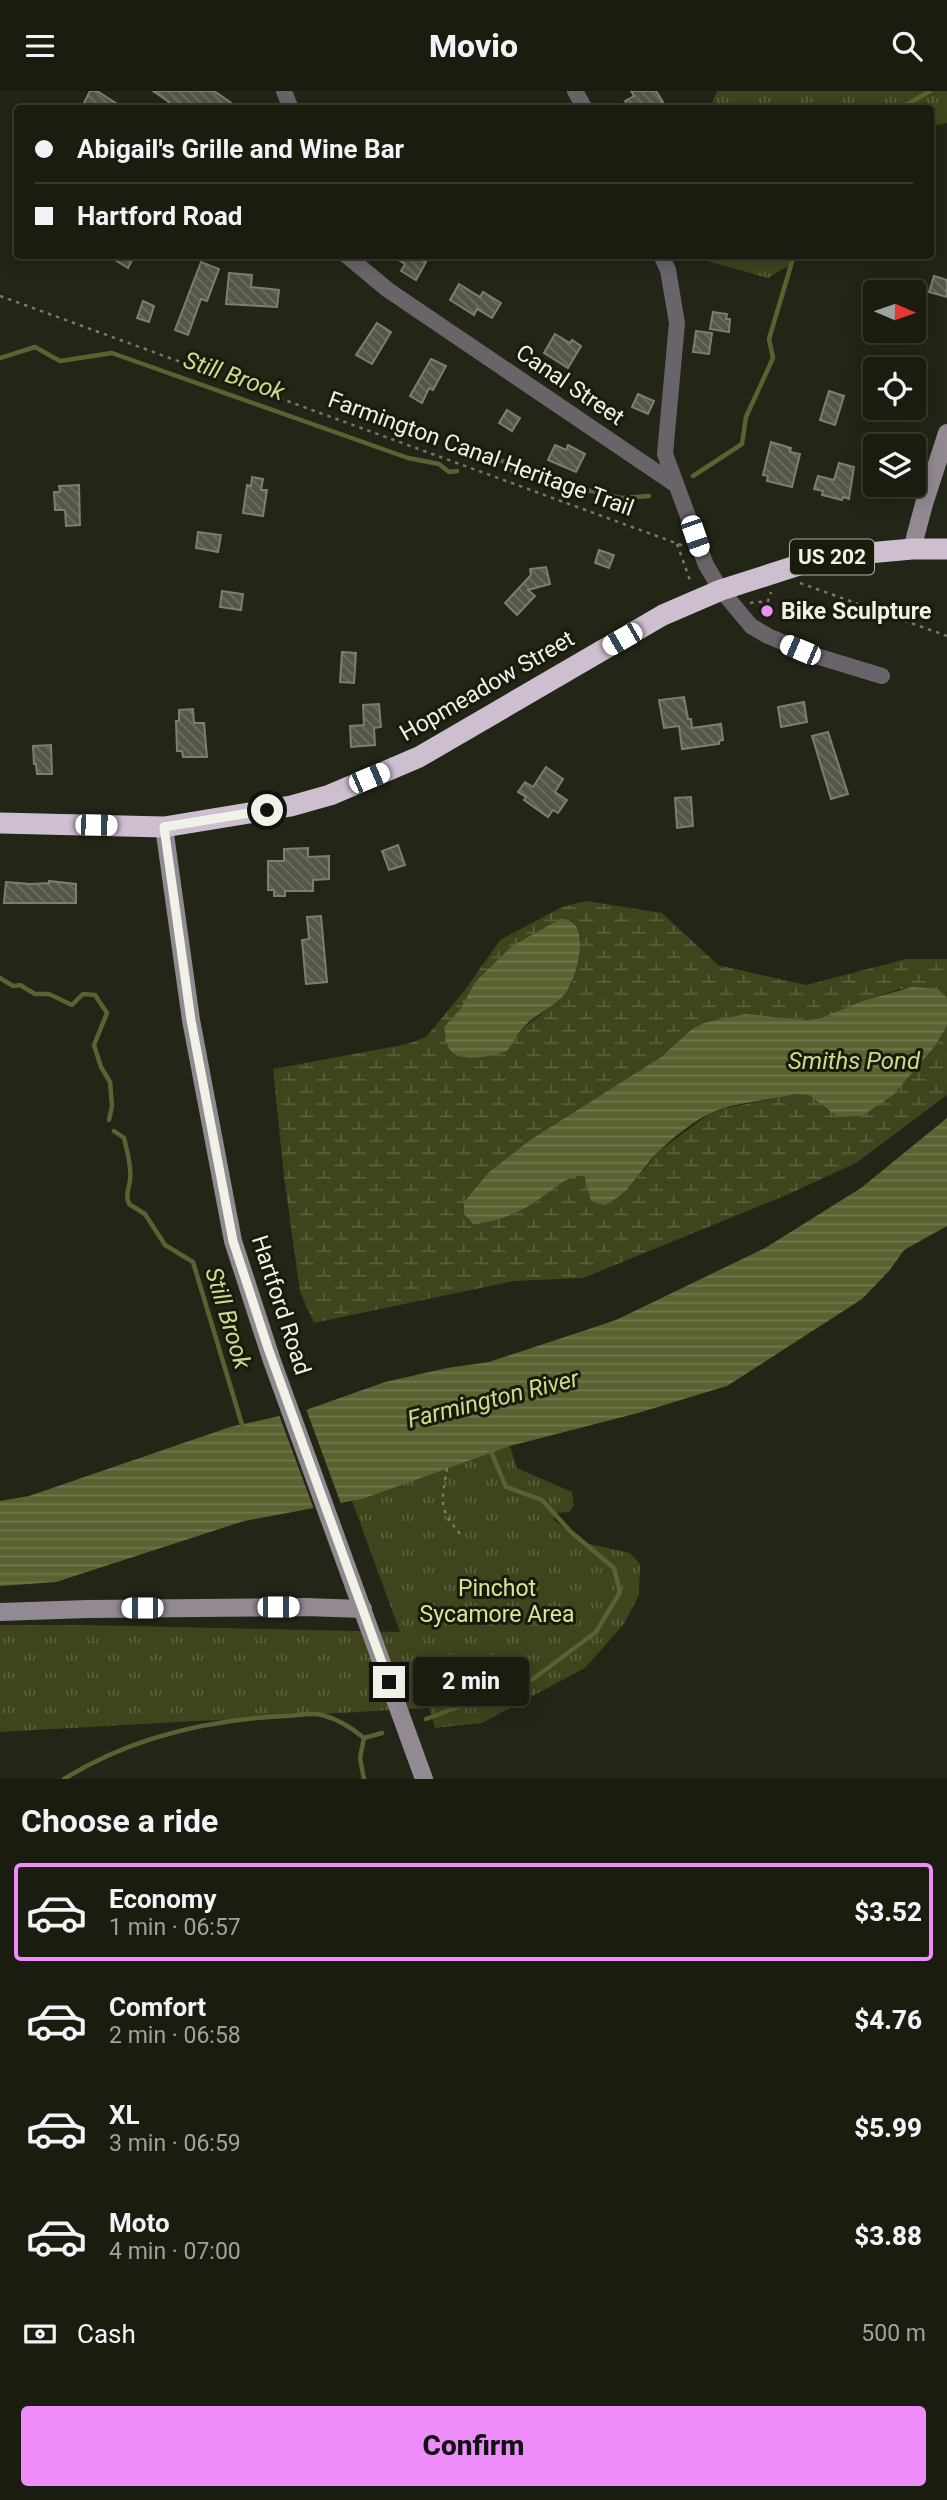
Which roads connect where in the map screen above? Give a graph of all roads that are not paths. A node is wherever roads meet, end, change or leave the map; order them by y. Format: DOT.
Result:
graph roads {
  1 [pos="351,259"];
  2 [pos="663,259"];
  3 [pos="947,433"];
  4 [pos="676,485"];
  5 [pos="912,549"];
  6 [pos="947,549"];
  7 [pos="721,590"];
  8 [pos="882,676"];
  9 [pos="0,823"];
  10 [pos="164,827"];
  11 [pos="363,1609"];
  12 [pos="0,1612"];
  13 [pos="424,1779"];
  1 -- 4 [label="street, Canal Street"];
  2 -- 4 [label="street"];
  3 -- 5 [label="main road"];
  4 -- 7 [label="street"];
  5 -- 6 [label="highway, Hopmeadow Street / US 202"];
  5 -- 7 [label="highway, Hopmeadow Street / US 202"];
  7 -- 8 [label="street"];
  7 -- 10 [label="highway, Hopmeadow Street / US 202"];
  9 -- 10 [label="highway, Hopmeadow Street / US 202"];
  10 -- 11 [label="main road, Hartford Road"];
  11 -- 12 [label="main road"];
  11 -- 13 [label="main road, Hartford Road"];
}
